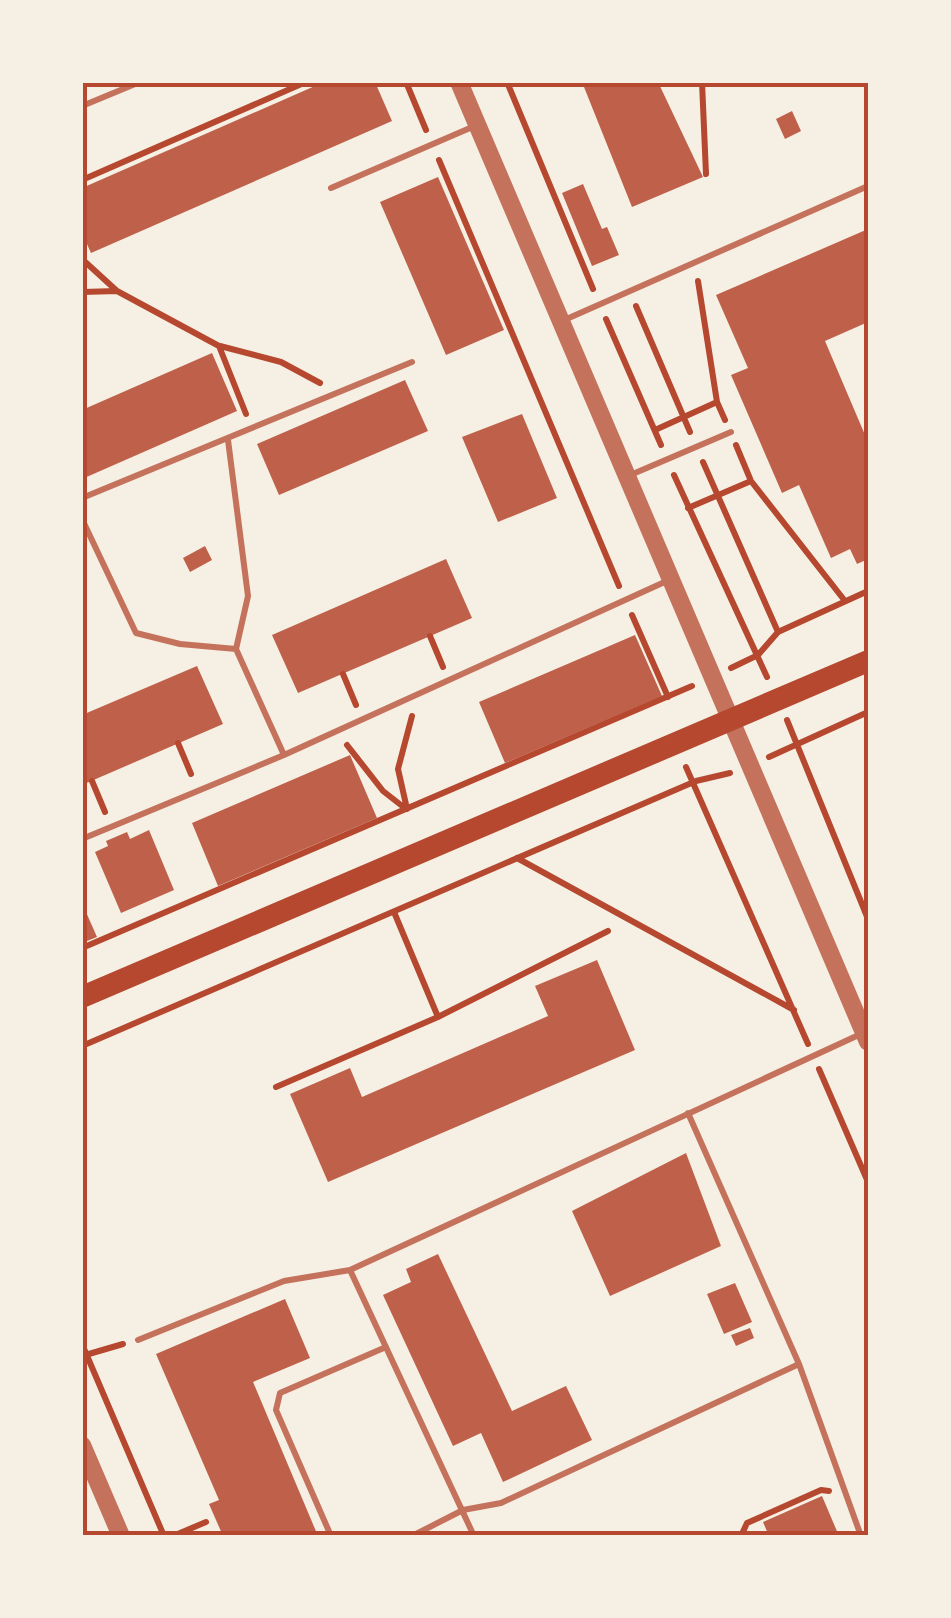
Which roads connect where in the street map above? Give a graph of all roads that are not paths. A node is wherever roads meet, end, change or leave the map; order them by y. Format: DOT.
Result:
graph roads {
  1 [pos="140,82"];
  2 [pos="459,82"];
  3 [pos="82,106"];
  4 [pos="478,125"];
  5 [pos="868,186"];
  6 [pos="332,188"];
  7 [pos="561,322"];
  8 [pos="412,362"];
  9 [pos="731,432"];
  10 [pos="228,440"];
  11 [pos="627,477"];
  12 [pos="82,498"];
  13 [pos="82,519"];
  14 [pos="670,579"];
  15 [pos="236,649"];
  16 [pos="868,662"];
  17 [pos="729,720"];
  18 [pos="284,755"];
  19 [pos="82,839"];
  20 [pos="82,997"];
  21 [pos="861,1006"];
  22 [pos="866,1037"];
  23 [pos="688,1113"];
  24 [pos="350,1270"];
  25 [pos="138,1340"];
  26 [pos="386,1347"];
  27 [pos="799,1364"];
  28 [pos="82,1445"];
  29 [pos="463,1510"];
  30 [pos="121,1536"];
  31 [pos="331,1536"];
  32 [pos="412,1536"];
  33 [pos="474,1536"];
  34 [pos="861,1536"];
  1 -- 3 [label="lane"];
  2 -- 4 [label="street"];
  4 -- 6 [label="lane"];
  4 -- 7 [label="street"];
  5 -- 7 [label="lane"];
  7 -- 11 [label="street"];
  8 -- 10 [label="lane"];
  9 -- 11 [label="lane"];
  10 -- 12 [label="lane"];
  10 -- 15 [label="lane"];
  11 -- 14 [label="street"];
  13 -- 15 [label="lane"];
  14 -- 17 [label="street"];
  14 -- 18 [label="lane"];
  15 -- 18 [label="lane"];
  16 -- 17 [label="main road"];
  17 -- 20 [label="main road"];
  17 -- 21 [label="street"];
  18 -- 19 [label="lane"];
  21 -- 22 [label="street"];
  22 -- 23 [label="lane"];
  23 -- 24 [label="lane"];
  23 -- 27 [label="lane"];
  24 -- 25 [label="lane"];
  24 -- 26 [label="lane"];
  26 -- 29 [label="lane"];
  26 -- 31 [label="lane"];
  27 -- 29 [label="lane"];
  27 -- 34 [label="lane"];
  28 -- 30 [label="street"];
  29 -- 32 [label="lane"];
  29 -- 33 [label="lane"];
}
